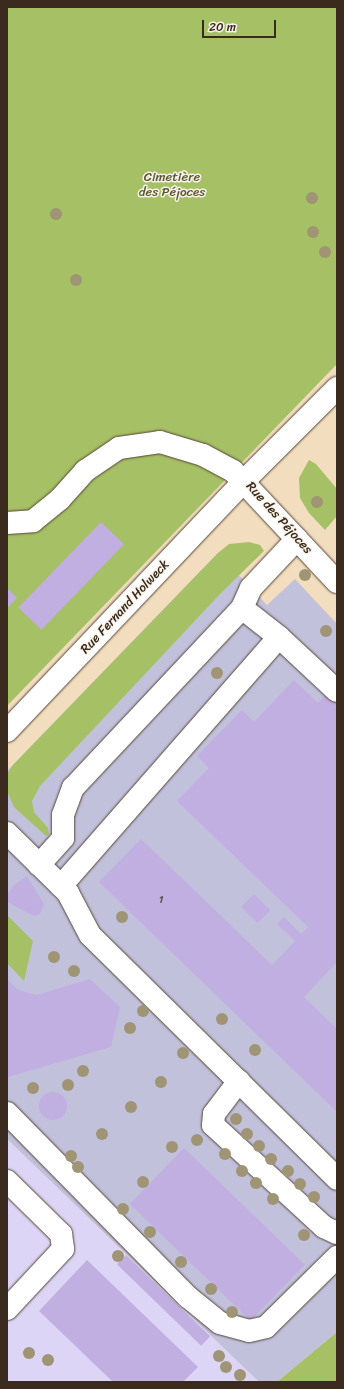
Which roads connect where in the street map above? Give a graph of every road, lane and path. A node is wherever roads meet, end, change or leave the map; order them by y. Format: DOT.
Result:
graph roads {
  1 [pos="337,388"];
  2 [pos="243,482"];
  3 [pos="7,523"];
  4 [pos="297,539"];
  5 [pos="337,582"];
  6 [pos="242,608"];
  7 [pos="279,638"];
  8 [pos="337,691"];
  9 [pos="7,731"];
  10 [pos="7,833"];
  11 [pos="39,865"];
  12 [pos="61,886"];
  13 [pos="239,1081"];
  14 [pos="7,1113"];
  15 [pos="337,1179"];
  16 [pos="7,1181"];
  17 [pos="337,1233"];
  18 [pos="337,1257"];
  19 [pos="7,1309"];
  1 -- 2 [label="street, Rue des Péjoces"];
  2 -- 3 [label="street"];
  2 -- 4 [label="street, Rue des Péjoces"];
  2 -- 9 [label="street, Rue Fernand Holweck"];
  4 -- 5 [label="street, Rue des Péjoces"];
  4 -- 6 [label="street"];
  6 -- 7 [label="street"];
  6 -- 11 [label="street"];
  7 -- 8 [label="street"];
  7 -- 12 [label="street"];
  10 -- 11 [label="street"];
  11 -- 12 [label="street"];
  12 -- 13 [label="street"];
  13 -- 15 [label="street"];
  13 -- 17 [label="street"];
  14 -- 18 [label="street"];
  16 -- 19 [label="street"];
}
